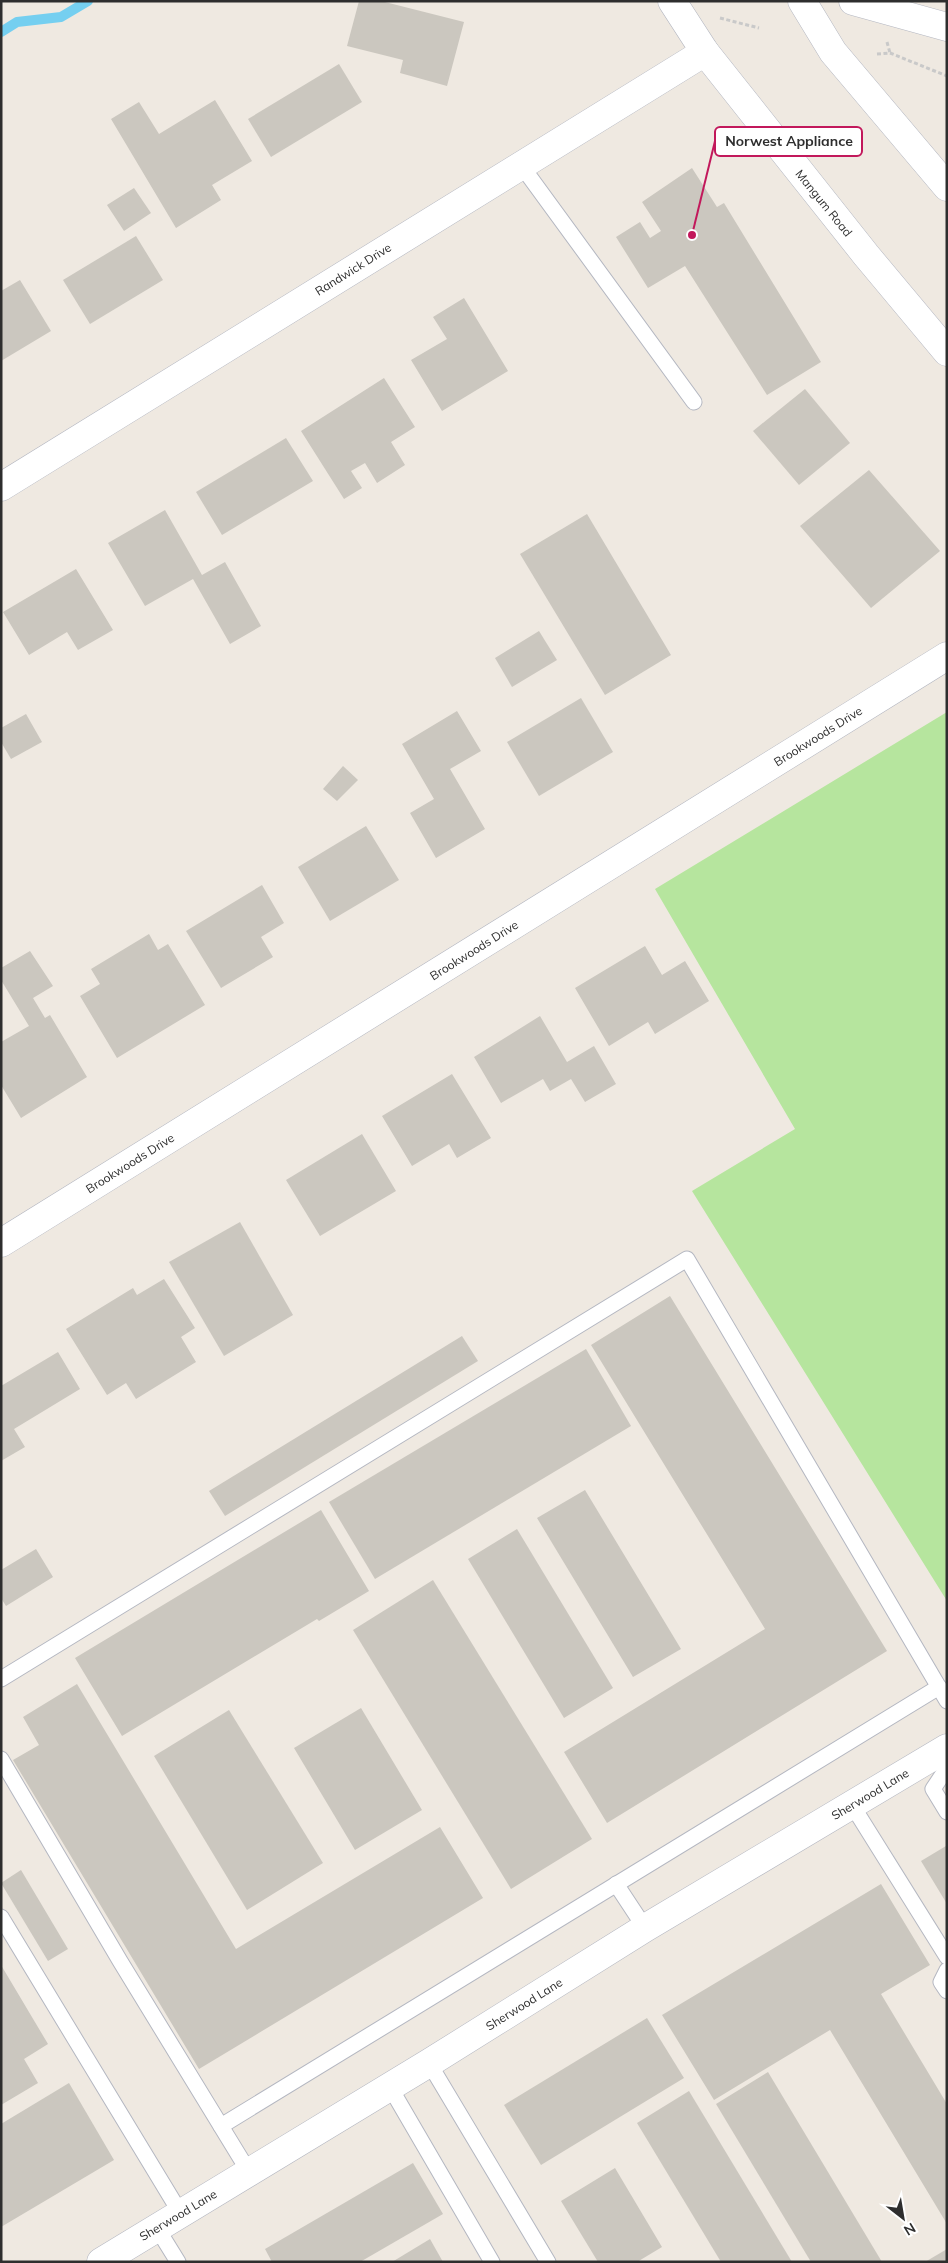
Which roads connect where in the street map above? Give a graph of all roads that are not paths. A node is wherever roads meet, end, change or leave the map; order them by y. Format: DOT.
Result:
graph roads {
  1 [pos="672,1"];
  2 [pos="802,1"];
  3 [pos="853,1"];
  4 [pos="912,1"];
  5 [pos="939,24"];
  6 [pos="705,52"];
  7 [pos="521,165"];
  8 [pos="945,174"];
  9 [pos="947,352"];
  10 [pos="694,402"];
  11 [pos="1,487"];
  12 [pos="947,656"];
  13 [pos="1,1243"];
  14 [pos="1,1679"];
  15 [pos="939,1687"];
  16 [pos="947,1700"];
  17 [pos="947,1748"];
  18 [pos="1,1758"];
  19 [pos="947,1768"];
  20 [pos="852,1805"];
  21 [pos="947,1812"];
  22 [pos="616,1884"];
  23 [pos="1,1917"];
  24 [pos="645,1928"];
  25 [pos="947,1957"];
  26 [pos="947,1970"];
  27 [pos="947,1991"];
  28 [pos="429,2063"];
  29 [pos="390,2087"];
  30 [pos="221,2126"];
  31 [pos="249,2172"];
  32 [pos="181,2214"];
  33 [pos="157,2228"];
  34 [pos="101,2262"];
  35 [pos="178,2262"];
  36 [pos="492,2262"];
  37 [pos="548,2262"];
  1 -- 6 [label="street, Mangum Road"];
  2 -- 8 [label="street"];
  3 -- 5 [label="street"];
  4 -- 5 [label="street"];
  6 -- 7 [label="street, Randwick Drive"];
  6 -- 9 [label="street, Mangum Road"];
  7 -- 10 [label="lane"];
  7 -- 11 [label="street, Randwick Drive"];
  12 -- 13 [label="street, Brookwoods Drive"];
  14 -- 15 [label="lane"];
  15 -- 16 [label="lane"];
  15 -- 22 [label="lane"];
  17 -- 20 [label="street, Sherwood Lane"];
  18 -- 30 [label="lane"];
  19 -- 21 [label="lane"];
  20 -- 24 [label="street, Sherwood Lane"];
  20 -- 25 [label="lane"];
  22 -- 24 [label="lane"];
  22 -- 30 [label="lane"];
  23 -- 32 [label="lane"];
  24 -- 28 [label="street, Sherwood Lane"];
  26 -- 27 [label="lane"];
  28 -- 29 [label="street, Sherwood Lane"];
  28 -- 37 [label="lane"];
  29 -- 31 [label="street, Sherwood Lane"];
  29 -- 36 [label="lane"];
  30 -- 31 [label="lane"];
  31 -- 32 [label="street, Sherwood Lane"];
  32 -- 33 [label="street, Sherwood Lane"];
  33 -- 34 [label="street, Sherwood Lane"];
  33 -- 35 [label="lane"];
}
